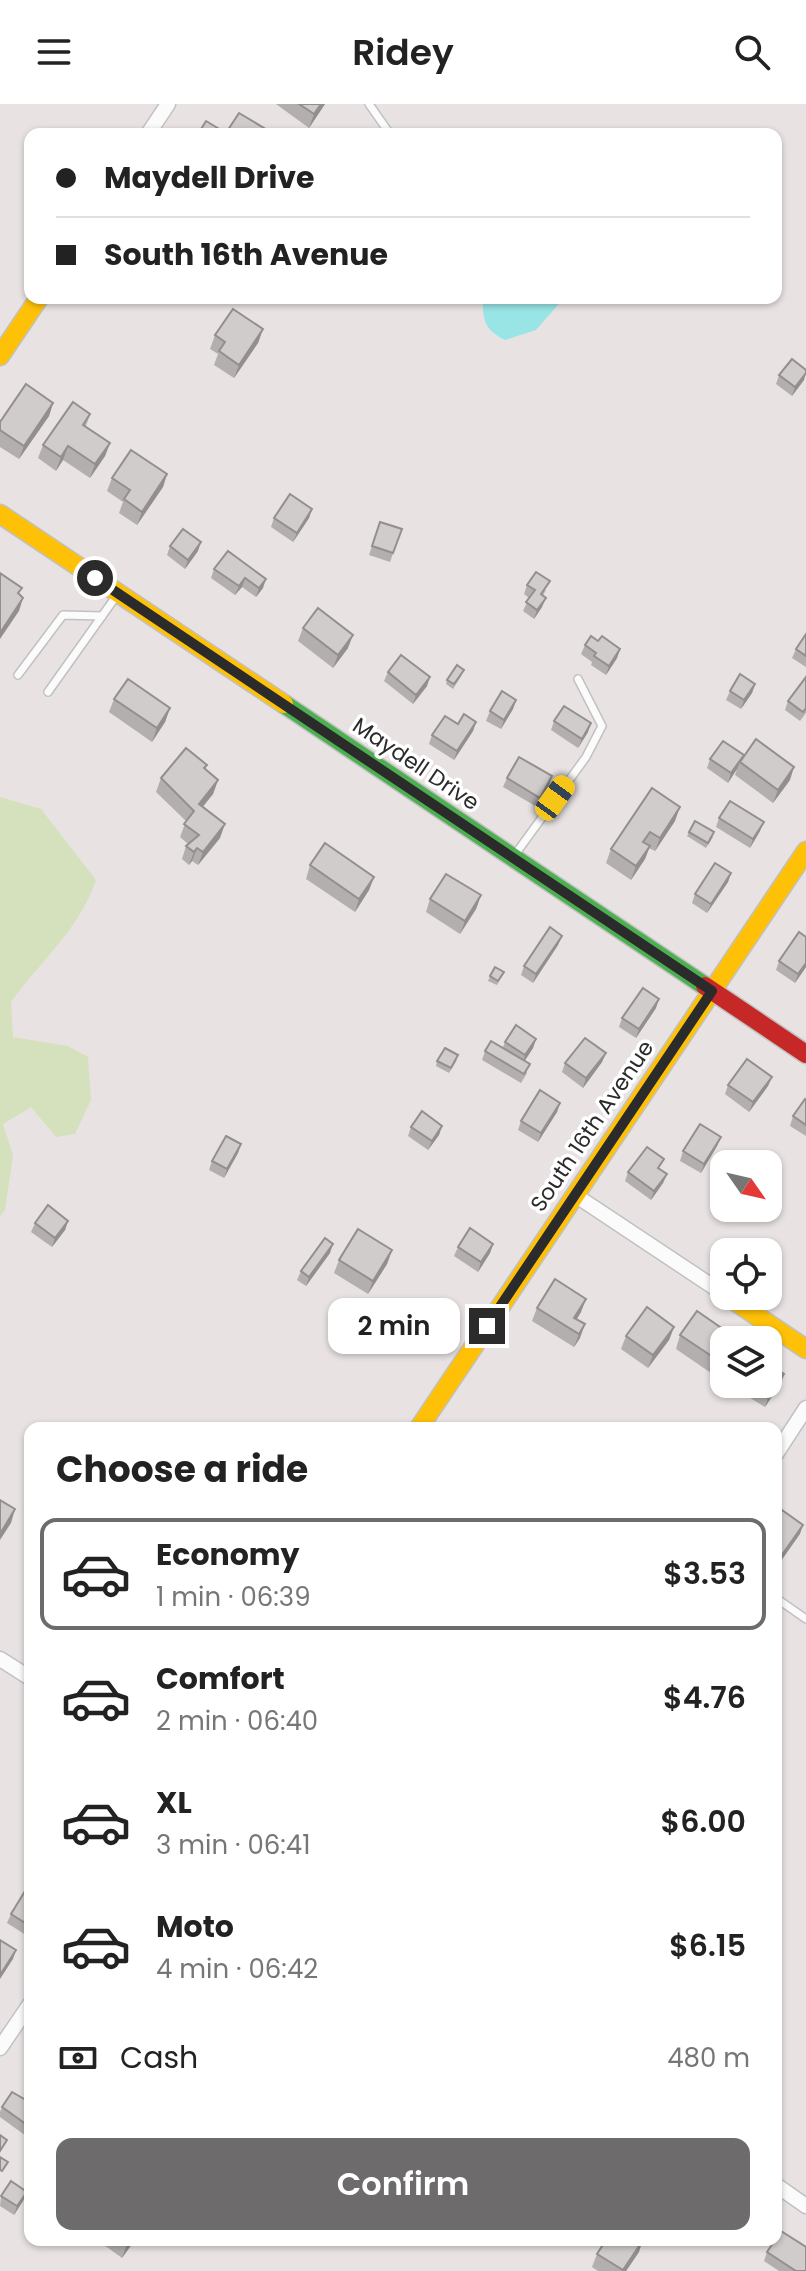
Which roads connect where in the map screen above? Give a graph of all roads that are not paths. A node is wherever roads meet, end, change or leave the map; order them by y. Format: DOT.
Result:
graph roads {
  1 [pos="168,104"];
  2 [pos="369,104"];
  3 [pos="152,128"];
  4 [pos="387,128"];
  5 [pos="35,304"];
  6 [pos="0,356"];
  7 [pos="0,514"];
  8 [pos="118,593"];
  9 [pos="102,616"];
  10 [pos="18,675"];
  11 [pos="578,679"];
  12 [pos="48,692"];
  13 [pos="806,851"];
  14 [pos="513,858"];
  15 [pos="712,991"];
  16 [pos="806,1054"];
  17 [pos="575,1195"];
  18 [pos="710,1285"];
  19 [pos="748,1310"];
  20 [pos="806,1349"];
  21 [pos="806,1408"];
  22 [pos="423,1422"];
  23 [pos="782,1445"];
  24 [pos="782,1602"];
  25 [pos="806,1619"];
  26 [pos="0,1659"];
  27 [pos="24,1674"];
  28 [pos="24,2013"];
  29 [pos="0,2048"];
  30 [pos="782,2189"];
  31 [pos="806,2206"];
  1 -- 3 [label="street"];
  2 -- 4 [label="lane"];
  5 -- 6 [label="street"];
  7 -- 8 [label="street, Maydell Drive"];
  8 -- 9 [label="lane"];
  8 -- 14 [label="street, Maydell Drive"];
  9 -- 10 [label="lane"];
  9 -- 12 [label="lane"];
  11 -- 14 [label="lane"];
  13 -- 15 [label="street, South 16th Avenue"];
  14 -- 15 [label="street, Maydell Drive"];
  15 -- 16 [label="street, Maydell Drive"];
  15 -- 17 [label="street, South 16th Avenue"];
  17 -- 18 [label="street"];
  17 -- 22 [label="street, South 16th Avenue"];
  19 -- 20 [label="street"];
  21 -- 23 [label="street"];
  24 -- 25 [label="lane"];
  26 -- 27 [label="street"];
  28 -- 29 [label="street"];
  30 -- 31 [label="street"];
}
